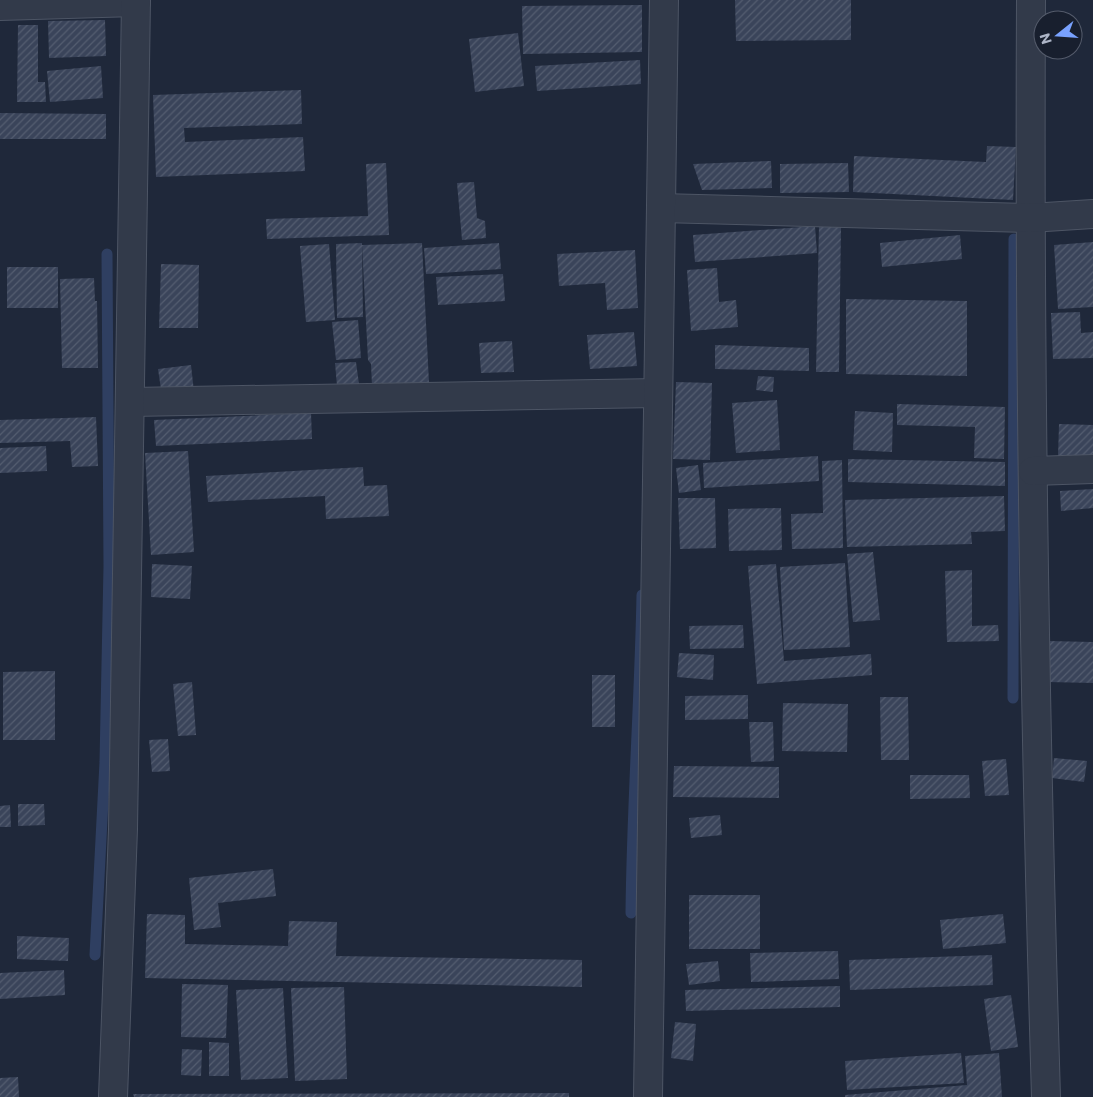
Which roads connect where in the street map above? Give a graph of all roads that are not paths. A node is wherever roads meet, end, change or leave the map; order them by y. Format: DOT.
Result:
graph roads {
  1 [pos="664,0"];
  2 [pos="1031,0"];
  3 [pos="136,1"];
  4 [pos="0,6"];
  5 [pos="661,208"];
  6 [pos="1093,214"];
  7 [pos="1030,218"];
  8 [pos="658,393"];
  9 [pos="131,402"];
  10 [pos="1093,469"];
  11 [pos="1033,471"];
  12 [pos="113,1097"];
  13 [pos="648,1097"];
  14 [pos="1046,1097"];
  1 -- 5 [label="street"];
  2 -- 7 [label="street"];
  3 -- 4 [label="street"];
  3 -- 9 [label="street"];
  5 -- 7 [label="street"];
  5 -- 8 [label="street"];
  6 -- 7 [label="street"];
  7 -- 11 [label="street"];
  8 -- 9 [label="street"];
  8 -- 13 [label="street"];
  9 -- 12 [label="street"];
  10 -- 11 [label="street"];
  11 -- 14 [label="street"];
}
